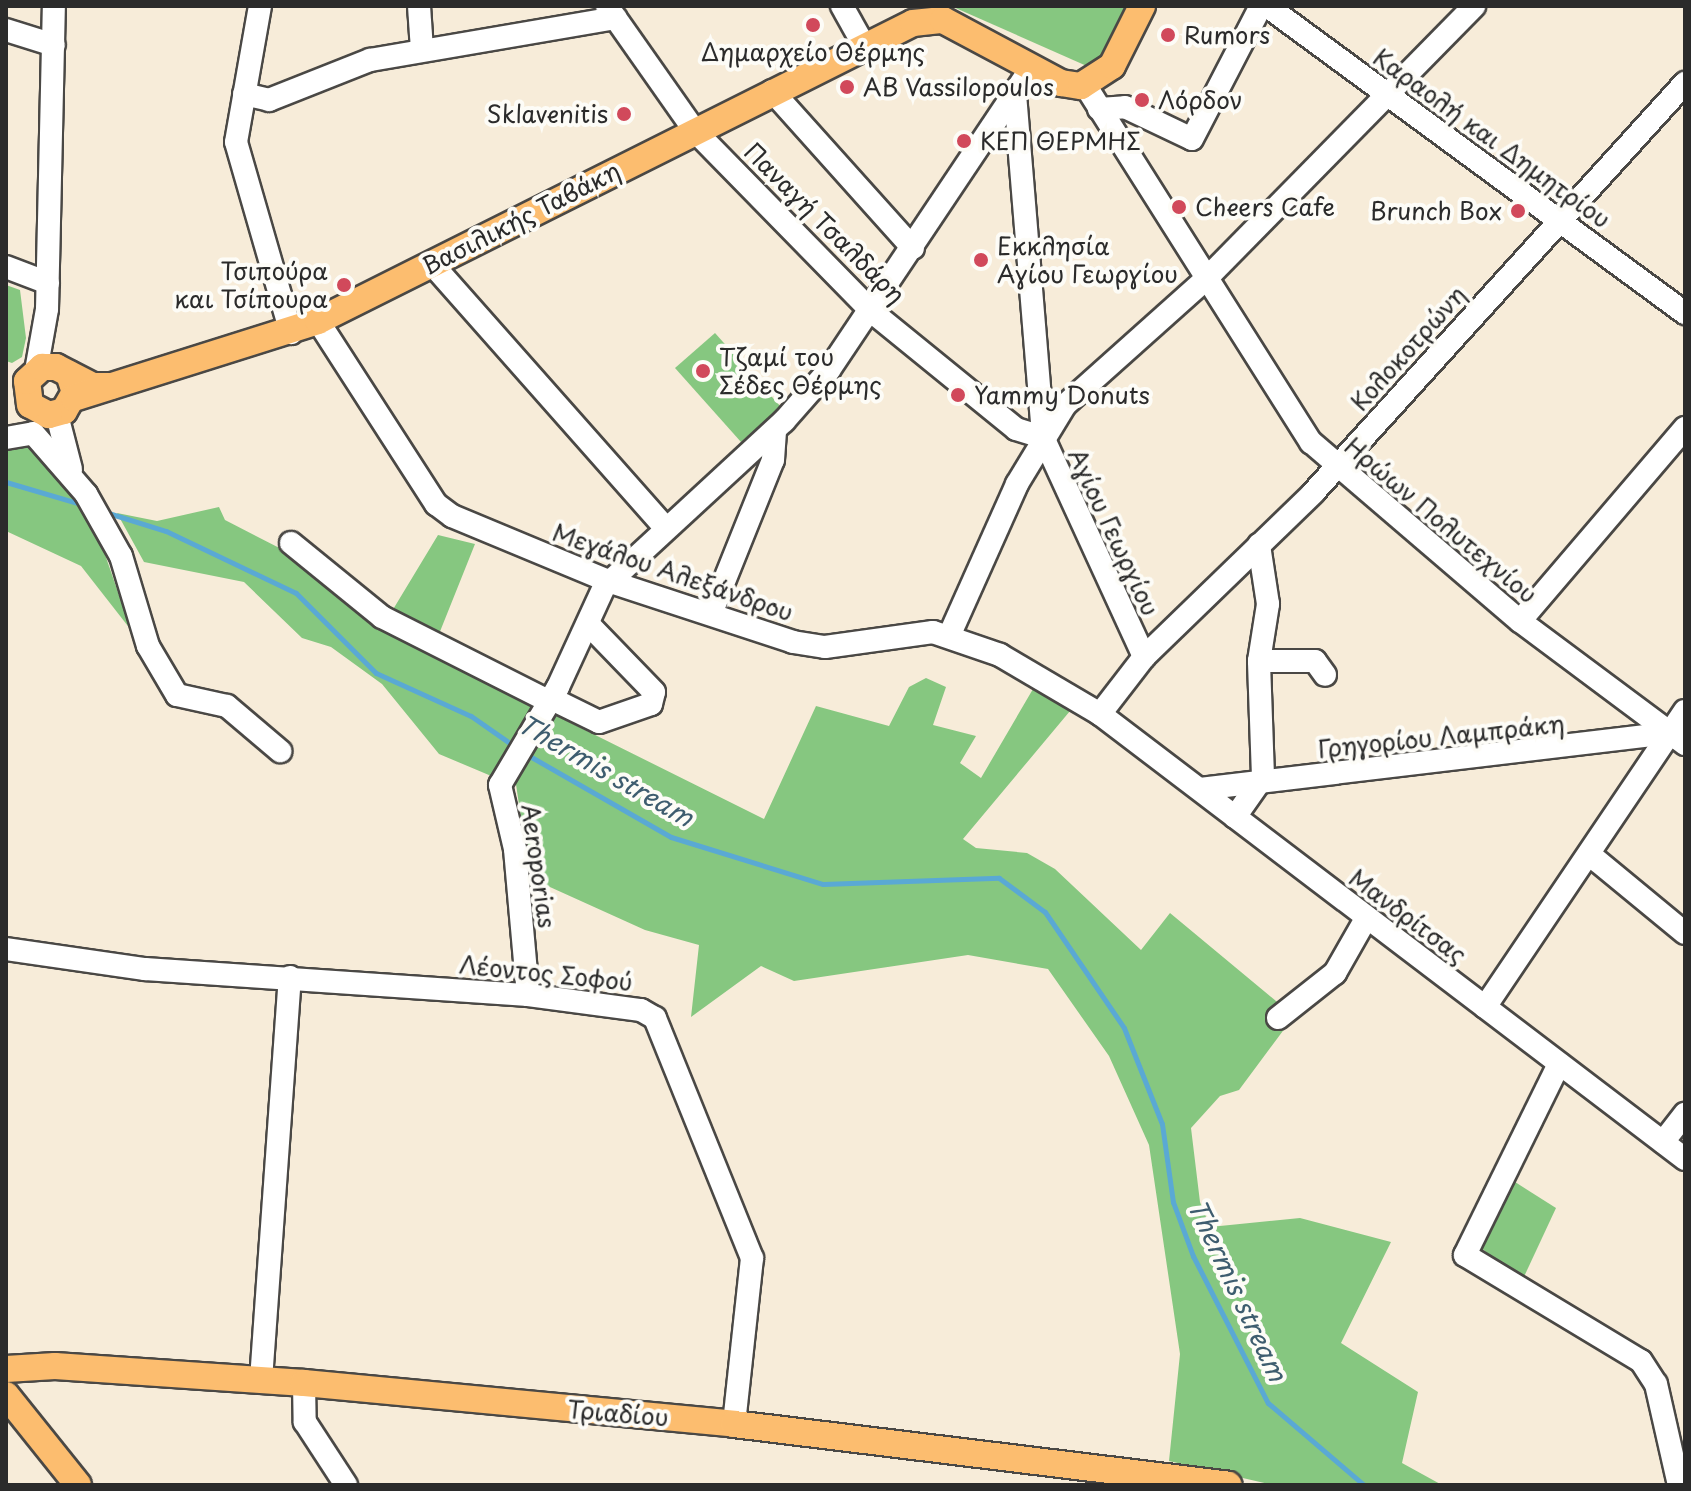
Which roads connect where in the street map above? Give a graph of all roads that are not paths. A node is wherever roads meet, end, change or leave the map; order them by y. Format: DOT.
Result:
graph roads {
  1 [pos="54,6"];
  2 [pos="260,6"];
  3 [pos="419,6"];
  4 [pos="842,6"];
  5 [pos="1142,6"];
  6 [pos="1261,6"];
  7 [pos="1267,6"];
  8 [pos="1474,6"];
  9 [pos="614,10"];
  10 [pos="911,14"];
  11 [pos="6,30"];
  12 [pos="862,42"];
  13 [pos="54,45"];
  14 [pos="422,50"];
  15 [pos="1031,68"];
  16 [pos="1685,83"];
  17 [pos="1085,85"];
  18 [pos="772,91"];
  19 [pos="244,94"];
  20 [pos="1015,94"];
  21 [pos="1388,94"];
  22 [pos="1099,109"];
  23 [pos="694,130"];
  24 [pos="1559,220"];
  25 [pos="913,248"];
  26 [pos="432,264"];
  27 [pos="6,267"];
  28 [pos="1205,280"];
  29 [pos="48,283"];
  30 [pos="47,309"];
  31 [pos="871,311"];
  32 [pos="1685,313"];
  33 [pos="318,321"];
  34 [pos="291,333"];
  35 [pos="66,389"];
  36 [pos="21,390"];
  37 [pos="1685,428"];
  38 [pos="775,430"];
  39 [pos="1043,437"];
  40 [pos="6,438"];
  41 [pos="1335,467"];
  42 [pos="80,486"];
  43 [pos="665,527"];
  44 [pos="291,543"];
  45 [pos="1259,545"];
  46 [pos="608,581"];
  47 [pos="711,614"];
  48 [pos="1520,621"];
  49 [pos="588,624"];
  50 [pos="950,634"];
  51 [pos="1144,657"];
  52 [pos="1259,661"];
  53 [pos="1325,675"];
  54 [pos="546,707"];
  55 [pos="1685,711"];
  56 [pos="1100,714"];
  57 [pos="1677,739"];
  58 [pos="280,751"];
  59 [pos="1261,782"];
  60 [pos="1200,789"];
  61 [pos="1235,817"];
  62 [pos="1589,854"];
  63 [pos="1367,917"];
  64 [pos="1685,933"];
  65 [pos="6,949"];
  66 [pos="290,977"];
  67 [pos="528,995"];
  68 [pos="1485,1007"];
  69 [pos="1278,1018"];
  70 [pos="1559,1064"];
  71 [pos="1685,1114"];
  72 [pos="1663,1142"];
  73 [pos="1685,1159"];
  74 [pos="6,1369"];
  75 [pos="261,1380"];
  76 [pos="304,1383"];
  77 [pos="6,1395"];
  78 [pos="734,1424"];
  79 [pos="1185,1480"];
  80 [pos="78,1485"];
  81 [pos="346,1485"];
  82 [pos="1228,1485"];
  83 [pos="1679,1485"];
  1 -- 13 [label="street"];
  2 -- 19 [label="street"];
  3 -- 14 [label="street"];
  4 -- 12 [label="street"];
  5 -- 17 [label="main road"];
  6 -- 22 [label="street"];
  7 -- 21 [label="street, Καραολή και Δημητρίου"];
  8 -- 21 [label="street"];
  9 -- 14 [label="street"];
  9 -- 23 [label="street, Παναγή Τσαλδάρη"];
  10 -- 12 [label="main road, Βασιλικής Ταβάκη"];
  10 -- 15 [label="main road"];
  11 -- 13 [label="street"];
  12 -- 18 [label="main road, Βασιλικής Ταβάκη"];
  13 -- 29 [label="street"];
  14 -- 19 [label="street"];
  15 -- 17 [label="main road"];
  15 -- 20 [label="street"];
  16 -- 24 [label="street, Κολοκοτρώνη"];
  17 -- 22 [label="street, Ηρώων Πολυτεχνίου"];
  18 -- 23 [label="main road, Βασιλικής Ταβάκη"];
  18 -- 25 [label="street"];
  19 -- 34 [label="street"];
  20 -- 25 [label="street"];
  20 -- 39 [label="street, Αγίου Γεωργίου"];
  21 -- 24 [label="street, Καραολή και Δημητρίου"];
  21 -- 28 [label="street"];
  22 -- 28 [label="street, Ηρώων Πολυτεχνίου"];
  23 -- 26 [label="main road, Βασιλικής Ταβάκη"];
  23 -- 31 [label="street, Παναγή Τσαλδάρη"];
  24 -- 32 [label="street, Καραολή και Δημητρίου"];
  24 -- 41 [label="street, Κολοκοτρώνη"];
  25 -- 31 [label="street"];
  26 -- 33 [label="main road, Βασιλικής Ταβάκη"];
  26 -- 43 [label="street"];
  27 -- 29 [label="street"];
  28 -- 39 [label="street"];
  28 -- 41 [label="street, Ηρώων Πολυτεχνίου"];
  29 -- 30 [label="street"];
  30 -- 35 [label="street"];
  30 -- 36 [label="street"];
  31 -- 38 [label="street"];
  31 -- 39 [label="street, Παναγή Τσαλδάρη"];
  33 -- 34 [label="main road, Βασιλικής Ταβάκη"];
  33 -- 46 [label="street, Μεγάλου Αλεξάνδρου"];
  34 -- 35 [label="main road, Βασιλικής Ταβάκη"];
  35 -- 36 [label="main road"];
  35 -- 36 [label="main road, Βασιλικής Ταβάκη"];
  35 -- 42 [label="street"];
  37 -- 48 [label="street"];
  38 -- 43 [label="street"];
  38 -- 47 [label="street"];
  39 -- 50 [label="street"];
  39 -- 51 [label="street, Αγίου Γεωργίου"];
  40 -- 42 [label="street"];
  41 -- 45 [label="street, Κολοκοτρώνη"];
  41 -- 48 [label="street, Ηρώων Πολυτεχνίου"];
  42 -- 58 [label="street"];
  43 -- 46 [label="street"];
  44 -- 54 [label="street"];
  45 -- 51 [label="street, Κολοκοτρώνη"];
  45 -- 52 [label="street"];
  46 -- 47 [label="street, Μεγάλου Αλεξάνδρου"];
  46 -- 49 [label="street, Aeroporias"];
  47 -- 50 [label="street, Μεγάλου Αλεξάνδρου"];
  48 -- 57 [label="street, Ηρώων Πολυτεχνίου"];
  49 -- 54 [label="street, Aeroporias"];
  49 -- 54 [label="street"];
  50 -- 56 [label="street"];
  51 -- 56 [label="street, Κολοκοτρώνη"];
  52 -- 53 [label="street"];
  52 -- 59 [label="street"];
  54 -- 67 [label="street, Aeroporias"];
  55 -- 57 [label="street"];
  56 -- 60 [label="street, Μανδρίτσας"];
  57 -- 59 [label="street, Γρηγορίου Λαμπράκη"];
  57 -- 62 [label="street"];
  59 -- 60 [label="street, Γρηγορίου Λαμπράκη"];
  59 -- 61 [label="street"];
  60 -- 61 [label="street, Μανδρίτσας"];
  61 -- 63 [label="street, Μανδρίτσας"];
  62 -- 64 [label="street"];
  62 -- 68 [label="street"];
  63 -- 68 [label="street, Μανδρίτσας"];
  63 -- 69 [label="street"];
  65 -- 66 [label="street, Λέοντος Σοφού"];
  66 -- 67 [label="street, Λέοντος Σοφού"];
  66 -- 75 [label="street"];
  67 -- 78 [label="street, Λέοντος Σοφού"];
  68 -- 70 [label="street, Μανδρίτσας"];
  70 -- 72 [label="street, Μανδρίτσας"];
  70 -- 83 [label="street"];
  71 -- 72 [label="street"];
  72 -- 73 [label="street, Μανδρίτσας"];
  74 -- 75 [label="main road, Τριαδίου"];
  75 -- 76 [label="main road, Τριαδίου"];
  76 -- 78 [label="main road, Τριαδίου"];
  76 -- 81 [label="street"];
  77 -- 80 [label="main road"];
  78 -- 79 [label="main road, Τριαδίου"];
  79 -- 82 [label="main road, Τριαδίου"];
}
